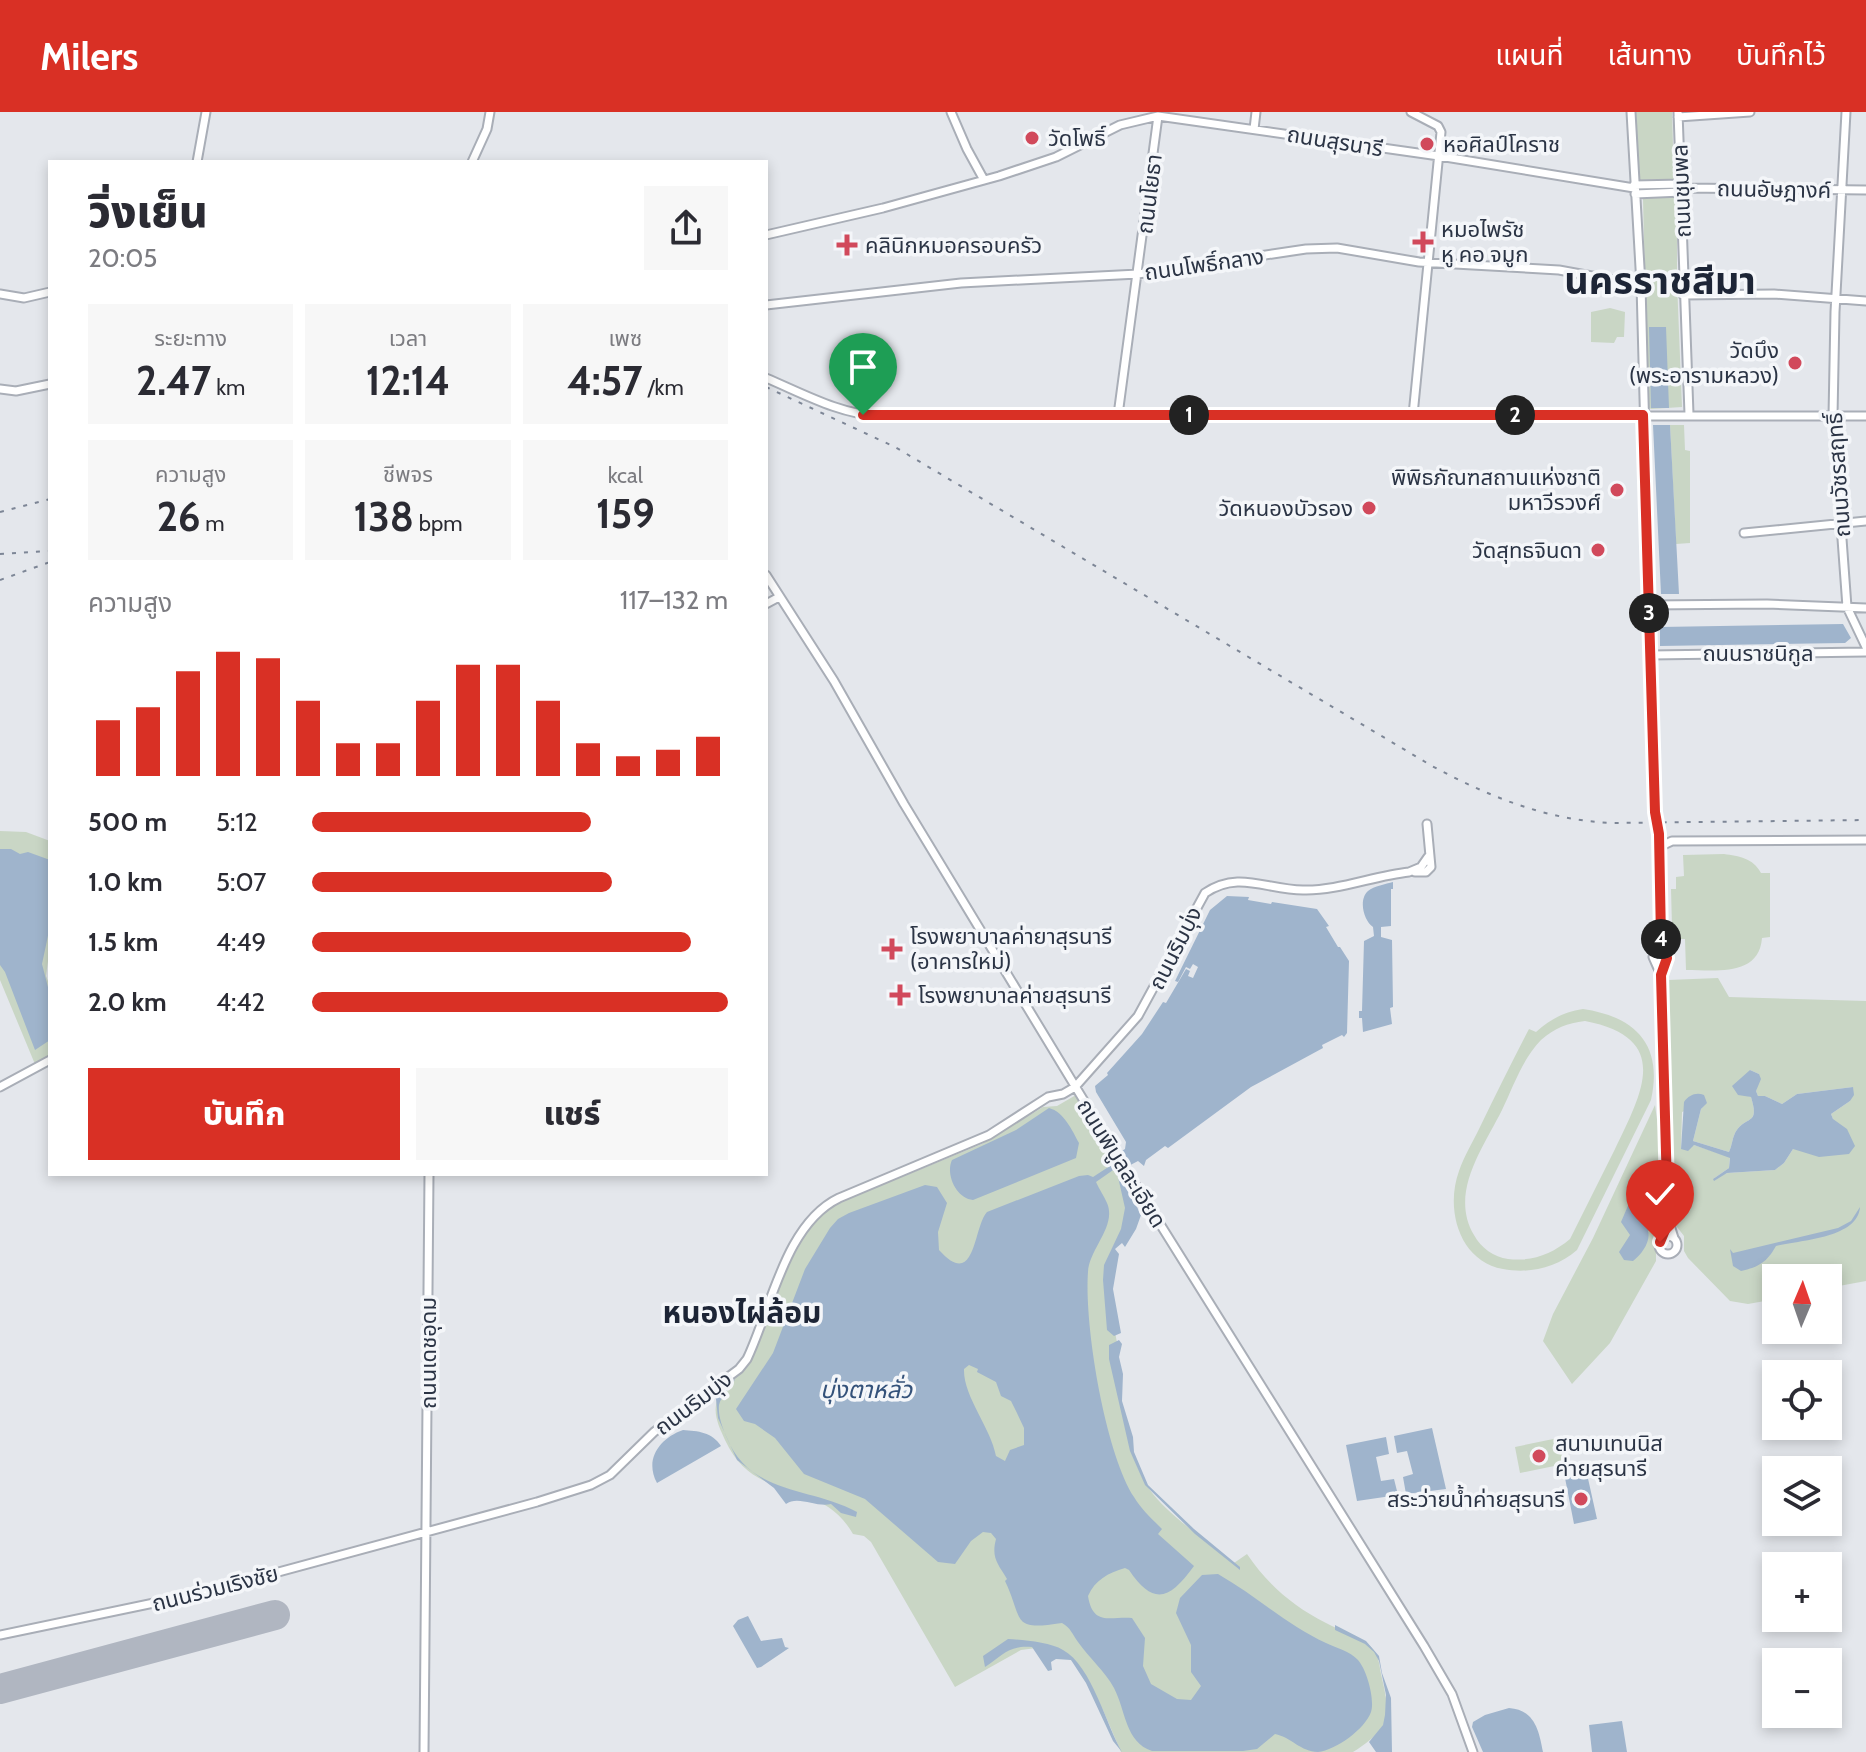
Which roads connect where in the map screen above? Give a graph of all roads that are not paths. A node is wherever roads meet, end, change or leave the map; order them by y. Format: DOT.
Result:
graph roads {
  1 [pos="206,112"];
  2 [pos="490,112"];
  3 [pos="951,112"];
  4 [pos="1256,112"];
  5 [pos="1411,112"];
  6 [pos="1631,112"];
  7 [pos="1750,112"];
  8 [pos="1846,112"];
  9 [pos="1678,114"];
  10 [pos="1158,116"];
  11 [pos="1254,129"];
  12 [pos="1439,156"];
  13 [pos="197,160"];
  14 [pos="473,160"];
  15 [pos="984,180"];
  16 [pos="1682,188"];
  17 [pos="1634,189"];
  18 [pos="1843,190"];
  19 [pos="1866,190"];
  20 [pos="768,235"];
  21 [pos="1427,263"];
  22 [pos="1138,274"];
  23 [pos="1641,285"];
  24 [pos="48,292"];
  25 [pos="0,294"];
  26 [pos="1683,295"];
  27 [pos="1836,298"];
  28 [pos="1866,301"];
  29 [pos="768,305"];
  30 [pos="768,379"];
  31 [pos="48,384"];
  32 [pos="0,389"];
  33 [pos="1689,414"];
  34 [pos="1118,415"];
  35 [pos="1413,415"];
  36 [pos="1643,415"];
  37 [pos="1833,416"];
  38 [pos="1866,416"];
  39 [pos="1866,521"];
  40 [pos="1841,523"];
  41 [pos="1744,533"];
  42 [pos="770,590"];
  43 [pos="779,597"];
  44 [pos="768,603"];
  45 [pos="1648,605"];
  46 [pos="1847,607"];
  47 [pos="1866,608"];
  48 [pos="1866,649"];
  49 [pos="1650,655"];
  50 [pos="1427,824"];
  51 [pos="1659,834"];
  52 [pos="1866,840"];
  53 [pos="1672,841"];
  54 [pos="1659,847"];
  55 [pos="1661,939"];
  56 [pos="1661,975"];
  57 [pos="48,1061"];
  58 [pos="1074,1085"];
  59 [pos="0,1087"];
  60 [pos="429,1176"];
  61 [pos="1668,1223"];
  62 [pos="1664,1237"];
  63 [pos="1674,1238"];
  64 [pos="428,1531"];
  65 [pos="414,1535"];
  66 [pos="428,1546"];
  67 [pos="0,1635"];
  68 [pos="424,1752"];
  69 [pos="1473,1752"];
  1 -- 13 [label="main road"];
  2 -- 14 [label="main road"];
  3 -- 15 [label="main road"];
  4 -- 11 [label="main road"];
  5 -- 12 [label="main road"];
  6 -- 17 [label="main road"];
  7 -- 9 [label="main road"];
  8 -- 18 [label="main road, ถนนวัชรสฤทธิ์"];
  9 -- 16 [label="main road, ถนนชุมพล"];
  10 -- 11 [label="main road, ถนนสุรนารี"];
  10 -- 15 [label="main road, ถนนสุรนารี"];
  10 -- 22 [label="main road, ถนนโยธา"];
  11 -- 12 [label="main road, ถนนสุรนารี"];
  12 -- 17 [label="main road, ถนนสุรนารี"];
  12 -- 21 [label="main road"];
  15 -- 20 [label="main road, ถนนสุรนารี"];
  16 -- 17 [label="main road, ถนนอัษฎางค์"];
  16 -- 18 [label="main road, ถนนอัษฎางค์"];
  16 -- 26 [label="main road, ถนนชุมพล"];
  17 -- 23 [label="main road"];
  18 -- 19 [label="main road, ถนนอัษฎางค์"];
  18 -- 27 [label="main road, ถนนวัชรสฤทธิ์"];
  21 -- 22 [label="main road, ถนนโพธิ์กลาง"];
  21 -- 23 [label="main road, ถนนโพธิ์กลาง"];
  21 -- 35 [label="main road"];
  22 -- 29 [label="main road, ถนนโพธิ์กลาง"];
  22 -- 34 [label="main road, ถนนโยธา"];
  23 -- 36 [label="main road"];
  24 -- 25 [label="main road"];
  26 -- 27 [label="main road"];
  26 -- 33 [label="main road, ถนนชุมพล"];
  27 -- 28 [label="main road"];
  27 -- 37 [label="main road, ถนนวัชรสฤทธิ์"];
  30 -- 34 [label="main road"];
  31 -- 32 [label="main road"];
  33 -- 36 [label="main road"];
  33 -- 37 [label="main road"];
  34 -- 35 [label="main road"];
  35 -- 36 [label="main road"];
  36 -- 45 [label="main road"];
  37 -- 38 [label="main road"];
  37 -- 40 [label="main road, ถนนวัชรสฤทธิ์"];
  39 -- 40 [label="main road"];
  40 -- 41 [label="main road"];
  40 -- 46 [label="main road, ถนนวัชรสฤทธิ์"];
  42 -- 43 [label="main road, ถนนพิบูลละเอียด"];
  43 -- 44 [label="main road"];
  43 -- 58 [label="main road, ถนนพิบูลละเอียด"];
  45 -- 46 [label="main road"];
  45 -- 49 [label="main road"];
  46 -- 47 [label="main road"];
  46 -- 48 [label="main road, ถนนวัชรสฤทธิ์"];
  48 -- 49 [label="main road, ถนนราชนิกูล"];
  49 -- 51 [label="main road"];
  50 -- 58 [label="main road, ถนนริมบุ่ง"];
  51 -- 53 [label="main road"];
  51 -- 54 [label="main road"];
  52 -- 53 [label="main road"];
  53 -- 54 [label="main road"];
  54 -- 55 [label="main road"];
  55 -- 56 [label="main road"];
  55 -- 56 [label="main road"];
  56 -- 61 [label="main road"];
  57 -- 59 [label="main road"];
  58 -- 64 [label="main road, ถนนริมบุ่ง"];
  58 -- 69 [label="main road, ถนนพิบูลละเอียด"];
  60 -- 64 [label="main road, ถนนเดชอุดม"];
  61 -- 62 [label="main road"];
  61 -- 63 [label="main road"];
  62 -- 63 [label="main road"];
  62 -- 63 [label="main road"];
  64 -- 65 [label="main road, ถนนร่วมเริงชัย"];
  64 -- 66 [label="main road, ถนนเดชอุดม"];
  65 -- 66 [label="main road"];
  65 -- 67 [label="main road, ถนนร่วมเริงชัย"];
  66 -- 68 [label="main road, ถนนเดชอุดม"];
}
